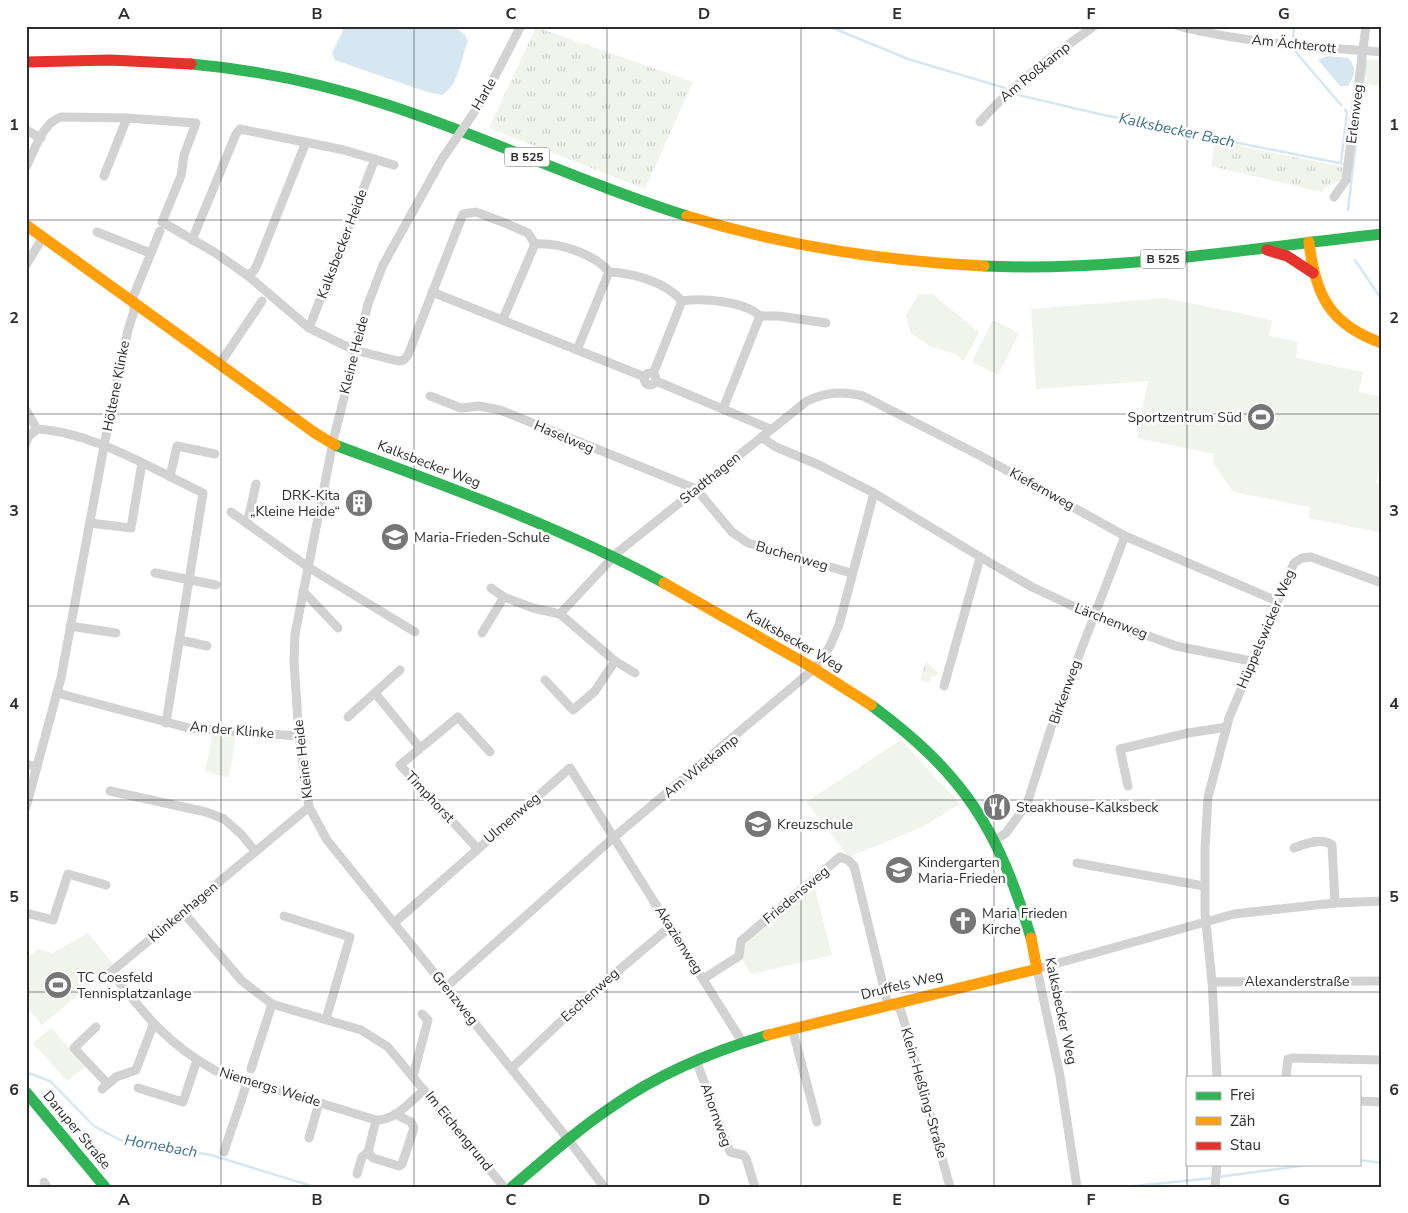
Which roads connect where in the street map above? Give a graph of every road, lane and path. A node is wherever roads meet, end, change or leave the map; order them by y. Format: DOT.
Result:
graph roads {
  1 [pos="521,26"];
  2 [pos="1094,26"];
  3 [pos="1178,26"];
  4 [pos="1366,26"];
  5 [pos="1363,50"];
  6 [pos="1382,52"];
  7 [pos="26,62"];
  8 [pos="127,118"];
  9 [pos="980,122"];
  10 [pos="26,130"];
  11 [pos="41,138"];
  12 [pos="306,142"];
  13 [pos="442,158"];
  14 [pos="375,159"];
  15 [pos="394,165"];
  16 [pos="26,167"];
  17 [pos="104,176"];
  18 [pos="1334,197"];
  19 [pos="26,225"];
  20 [pos="97,232"];
  21 [pos="160,232"];
  22 [pos="1382,234"];
  23 [pos="43,237"];
  24 [pos="192,240"];
  25 [pos="1309,242"];
  26 [pos="535,244"];
  27 [pos="1256,248"];
  28 [pos="150,253"];
  29 [pos="26,265"];
  30 [pos="609,272"];
  31 [pos="1313,273"];
  32 [pos="247,274"];
  33 [pos="432,292"];
  34 [pos="262,301"];
  35 [pos="682,301"];
  36 [pos="133,303"];
  37 [pos="760,316"];
  38 [pos="503,319"];
  39 [pos="826,323"];
  40 [pos="309,328"];
  41 [pos="1382,343"];
  42 [pos="354,350"];
  43 [pos="577,350"];
  44 [pos="219,364"];
  45 [pos="651,377"];
  46 [pos="430,396"];
  47 [pos="807,401"];
  48 [pos="723,409"];
  49 [pos="26,410"];
  50 [pos="37,429"];
  51 [pos="770,429"];
  52 [pos="761,436"];
  53 [pos="26,443"];
  54 [pos="333,444"];
  55 [pos="104,446"];
  56 [pos="215,454"];
  57 [pos="142,463"];
  58 [pos="170,477"];
  59 [pos="256,484"];
  60 [pos="696,489"];
  61 [pos="874,493"];
  62 [pos="231,512"];
  63 [pos="90,523"];
  64 [pos="247,524"];
  65 [pos="1125,536"];
  66 [pos="613,557"];
  67 [pos="980,558"];
  68 [pos="308,567"];
  69 [pos="155,573"];
  70 [pos="851,573"];
  71 [pos="190,579"];
  72 [pos="1382,583"];
  73 [pos="216,585"];
  74 [pos="491,588"];
  75 [pos="303,590"];
  76 [pos="504,597"];
  77 [pos="1277,601"];
  78 [pos="560,614"];
  79 [pos="1094,616"];
  80 [pos="70,626"];
  81 [pos="338,628"];
  82 [pos="415,632"];
  83 [pos="116,633"];
  84 [pos="482,633"];
  85 [pos="180,640"];
  86 [pos="207,646"];
  87 [pos="616,661"];
  88 [pos="1251,661"];
  89 [pos="815,668"];
  90 [pos="400,670"];
  91 [pos="635,673"];
  92 [pos="545,680"];
  93 [pos="944,686"];
  94 [pos="57,693"];
  95 [pos="375,693"];
  96 [pos="348,717"];
  97 [pos="166,723"];
  98 [pos="1227,727"];
  99 [pos="299,736"];
  100 [pos="420,748"];
  101 [pos="490,752"];
  102 [pos="26,764"];
  103 [pos="37,767"];
  104 [pos="1128,786"];
  105 [pos="110,791"];
  106 [pos="26,807"];
  107 [pos="309,808"];
  108 [pos="613,838"];
  109 [pos="995,840"];
  110 [pos="477,848"];
  111 [pos="1294,848"];
  112 [pos="255,851"];
  113 [pos="1077,863"];
  114 [pos="106,885"];
  115 [pos="1204,886"];
  116 [pos="1382,901"];
  117 [pos="1336,903"];
  118 [pos="183,912"];
  119 [pos="26,913"];
  120 [pos="284,916"];
  121 [pos="1205,920"];
  122 [pos="394,923"];
  123 [pos="671,926"];
  124 [pos="1037,969"];
  125 [pos="111,972"];
  126 [pos="703,980"];
  127 [pos="1382,981"];
  128 [pos="1212,982"];
  129 [pos="446,987"];
  130 [pos="893,1003"];
  131 [pos="272,1004"];
  132 [pos="422,1014"];
  133 [pos="326,1019"];
  134 [pos="153,1025"];
  135 [pos="96,1027"];
  136 [pos="792,1028"];
  137 [pos="743,1042"];
  138 [pos="197,1060"];
  139 [pos="696,1060"];
  140 [pos="1382,1060"];
  141 [pos="512,1068"];
  142 [pos="251,1069"];
  143 [pos="413,1076"];
  144 [pos="1217,1076"];
  145 [pos="1286,1076"];
  146 [pos="247,1081"];
  147 [pos="138,1088"];
  148 [pos="424,1090"];
  149 [pos="27,1096"];
  150 [pos="1360,1102"];
  151 [pos="1382,1102"];
  152 [pos="319,1103"];
  153 [pos="395,1114"];
  154 [pos="376,1120"];
  155 [pos="817,1122"];
  156 [pos="309,1138"];
  157 [pos="568,1139"];
  158 [pos="224,1152"];
  159 [pos="368,1152"];
  160 [pos="1217,1167"];
  161 [pos="357,1174"];
  162 [pos="1216,1185"];
  163 [pos="1077,1186"];
  164 [pos="105,1187"];
  165 [pos="504,1187"];
  166 [pos="512,1187"];
  167 [pos="604,1187"];
  168 [pos="755,1187"];
  169 [pos="950,1187"];
  1 -- 13 [label="street, Harle, bridge"];
  2 -- 9 [label="street, Am Roßkamp"];
  3 -- 5 [label="street, Am Ächterott"];
  4 -- 5 [label="street, Erlenweg"];
  5 -- 6 [label="street, Am Ächterott"];
  5 -- 18 [label="street, Erlenweg"];
  7 -- 27 [label="street, B 525"];
  8 -- 11 [label="street"];
  8 -- 17 [label="street"];
  8 -- 24 [label="street"];
  10 -- 11 [label="street"];
  11 -- 16 [label="street"];
  12 -- 14 [label="street"];
  12 -- 24 [label="street"];
  12 -- 32 [label="street"];
  13 -- 42 [label="street, Kleine Heide"];
  14 -- 15 [label="street"];
  14 -- 40 [label="street, Kalksbecker Heide"];
  19 -- 23 [label="street, Kalksbecker Weg"];
  20 -- 28 [label="street"];
  21 -- 28 [label="street, Höltene Klinke"];
  22 -- 25 [label="street, B 525"];
  23 -- 29 [label="street"];
  23 -- 36 [label="street, Kalksbecker Weg"];
  24 -- 32 [label="street"];
  25 -- 27 [label="street, B 525"];
  25 -- 31 [label="street"];
  26 -- 30 [label="street"];
  26 -- 33 [label="street"];
  26 -- 38 [label="street"];
  27 -- 31 [label="street"];
  28 -- 36 [label="street, Höltene Klinke"];
  30 -- 35 [label="street"];
  30 -- 43 [label="street"];
  31 -- 41 [label="street"];
  32 -- 40 [label="street"];
  33 -- 38 [label="street"];
  33 -- 42 [label="street"];
  34 -- 44 [label="street"];
  35 -- 37 [label="street"];
  35 -- 45 [label="street"];
  36 -- 44 [label="street, Kalksbecker Weg"];
  36 -- 55 [label="street, Höltene Klinke"];
  37 -- 39 [label="street"];
  37 -- 48 [label="street"];
  38 -- 43 [label="street"];
  40 -- 42 [label="street"];
  42 -- 54 [label="street, Kleine Heide"];
  43 -- 45 [label="street"];
  44 -- 54 [label="street, Kalksbecker Weg"];
  45 -- 48 [label="street"];
  46 -- 60 [label="street, Haselweg"];
  47 -- 51 [label="street, Stadthagen"];
  47 -- 65 [label="street, Kiefernweg"];
  48 -- 51 [label="street"];
  49 -- 50 [label="street"];
  50 -- 53 [label="street"];
  50 -- 55 [label="street"];
  51 -- 52 [label="street, Stadthagen"];
  52 -- 60 [label="street, Stadthagen"];
  52 -- 61 [label="street, Lärchenweg"];
  54 -- 66 [label="street, Kalksbecker Weg"];
  54 -- 68 [label="street, Kleine Heide"];
  55 -- 57 [label="street"];
  55 -- 63 [label="street, Höltene Klinke"];
  56 -- 58 [label="street"];
  57 -- 58 [label="street"];
  57 -- 63 [label="street"];
  58 -- 71 [label="street"];
  59 -- 64 [label="street"];
  60 -- 66 [label="street, Stadthagen"];
  60 -- 70 [label="street, Buchenweg"];
  61 -- 67 [label="street, Lärchenweg"];
  61 -- 70 [label="street, Am Wietkamp"];
  62 -- 64 [label="street"];
  63 -- 80 [label="street, Höltene Klinke"];
  64 -- 68 [label="street"];
  65 -- 77 [label="street, Kiefernweg"];
  65 -- 79 [label="street, Birkenweg"];
  66 -- 78 [label="street, Stadthagen"];
  66 -- 89 [label="street, Kalksbecker Weg"];
  67 -- 79 [label="street, Lärchenweg"];
  67 -- 93 [label="street"];
  68 -- 75 [label="street, Kleine Heide"];
  68 -- 82 [label="street"];
  69 -- 71 [label="street"];
  70 -- 89 [label="street, Am Wietkamp"];
  71 -- 73 [label="street"];
  71 -- 85 [label="street"];
  72 -- 77 [label="street, Hüppelswicker Weg"];
  74 -- 76 [label="street"];
  75 -- 81 [label="street"];
  75 -- 99 [label="street, Kleine Heide"];
  76 -- 78 [label="street"];
  76 -- 84 [label="street"];
  77 -- 88 [label="street, Hüppelswicker Weg"];
  78 -- 87 [label="street"];
  79 -- 88 [label="street, Lärchenweg"];
  79 -- 109 [label="street, Birkenweg"];
  80 -- 83 [label="street"];
  80 -- 94 [label="street, Höltene Klinke"];
  85 -- 86 [label="street"];
  85 -- 97 [label="street"];
  87 -- 91 [label="street"];
  87 -- 92 [label="street"];
  88 -- 98 [label="street, Hüppelswicker Weg"];
  89 -- 108 [label="street, Am Wietkamp"];
  89 -- 109 [label="street, Kalksbecker Weg"];
  90 -- 95 [label="street"];
  94 -- 97 [label="street, An der Klinke"];
  94 -- 103 [label="street, Höltene Klinke"];
  95 -- 96 [label="street"];
  95 -- 100 [label="street, Timphorst"];
  97 -- 99 [label="street, An der Klinke"];
  98 -- 104 [label="street"];
  98 -- 115 [label="street, Hüppelswicker Weg"];
  99 -- 107 [label="street, Kleine Heide"];
  100 -- 101 [label="street, Timphorst"];
  100 -- 110 [label="street, Timphorst"];
  102 -- 103 [label="street"];
  103 -- 106 [label="street, Höltene Klinke"];
  105 -- 112 [label="street"];
  107 -- 112 [label="street, Klinkenhagen"];
  107 -- 122 [label="street, Grenzweg"];
  108 -- 110 [label="street, Ulmenweg"];
  108 -- 123 [label="street, Akazienweg"];
  108 -- 129 [label="street, Am Wietkamp"];
  109 -- 124 [label="street, Kalksbecker Weg"];
  110 -- 122 [label="street, Ulmenweg"];
  111 -- 117 [label="street"];
  112 -- 118 [label="street, Klinkenhagen"];
  113 -- 115 [label="street"];
  114 -- 119 [label="street"];
  115 -- 121 [label="street, Hüppelswicker Weg"];
  116 -- 117 [label="street, Druffels Weg"];
  117 -- 121 [label="street, Druffels Weg"];
  118 -- 125 [label="street, Klinkenhagen"];
  118 -- 131 [label="street, Im Eichengrund"];
  120 -- 133 [label="street"];
  121 -- 124 [label="street, Druffels Weg"];
  121 -- 128 [label="street, Hüppelswicker Weg"];
  122 -- 129 [label="street, Grenzweg"];
  123 -- 126 [label="street, Akazienweg"];
  123 -- 141 [label="street, Eschenweg"];
  124 -- 130 [label="street, Druffels Weg"];
  124 -- 163 [label="street, Kalksbecker Weg"];
  125 -- 134 [label="street, Niemergs Weide"];
  126 -- 130 [label="street, Friedensweg"];
  126 -- 137 [label="street, Akazienweg"];
  127 -- 128 [label="street, Alexanderstraße"];
  128 -- 144 [label="street, Hüppelswicker Weg"];
  129 -- 141 [label="street, Grenzweg"];
  130 -- 136 [label="street, Druffels Weg"];
  130 -- 169 [label="street, Klein-Heßling-Straße"];
  131 -- 133 [label="street, Im Eichengrund"];
  131 -- 142 [label="street"];
  132 -- 143 [label="street"];
  133 -- 143 [label="street, Im Eichengrund"];
  134 -- 135 [label="street"];
  134 -- 138 [label="street, Niemergs Weide"];
  136 -- 137 [label="street, Druffels Weg"];
  136 -- 155 [label="street"];
  137 -- 139 [label="street, Druffels Weg"];
  138 -- 146 [label="street, Niemergs Weide"];
  138 -- 147 [label="street"];
  139 -- 157 [label="street, Druffels Weg"];
  139 -- 168 [label="street, Ahornweg"];
  140 -- 145 [label="street"];
  141 -- 157 [label="street, Grenzweg"];
  143 -- 148 [label="street, Im Eichengrund"];
  146 -- 152 [label="street, Niemergs Weide"];
  146 -- 158 [label="street"];
  148 -- 153 [label="street"];
  148 -- 165 [label="street, Im Eichengrund"];
  149 -- 164 [label="street, Daruper Straße"];
  150 -- 151 [label="street"];
  152 -- 154 [label="street, Niemergs Weide"];
  152 -- 156 [label="street"];
  153 -- 154 [label="street"];
  153 -- 159 [label="street"];
  154 -- 159 [label="street"];
  157 -- 166 [label="street, Druffels Weg"];
  157 -- 167 [label="street, Grenzweg"];
  159 -- 161 [label="street"];
  160 -- 162 [label="street"];
}
